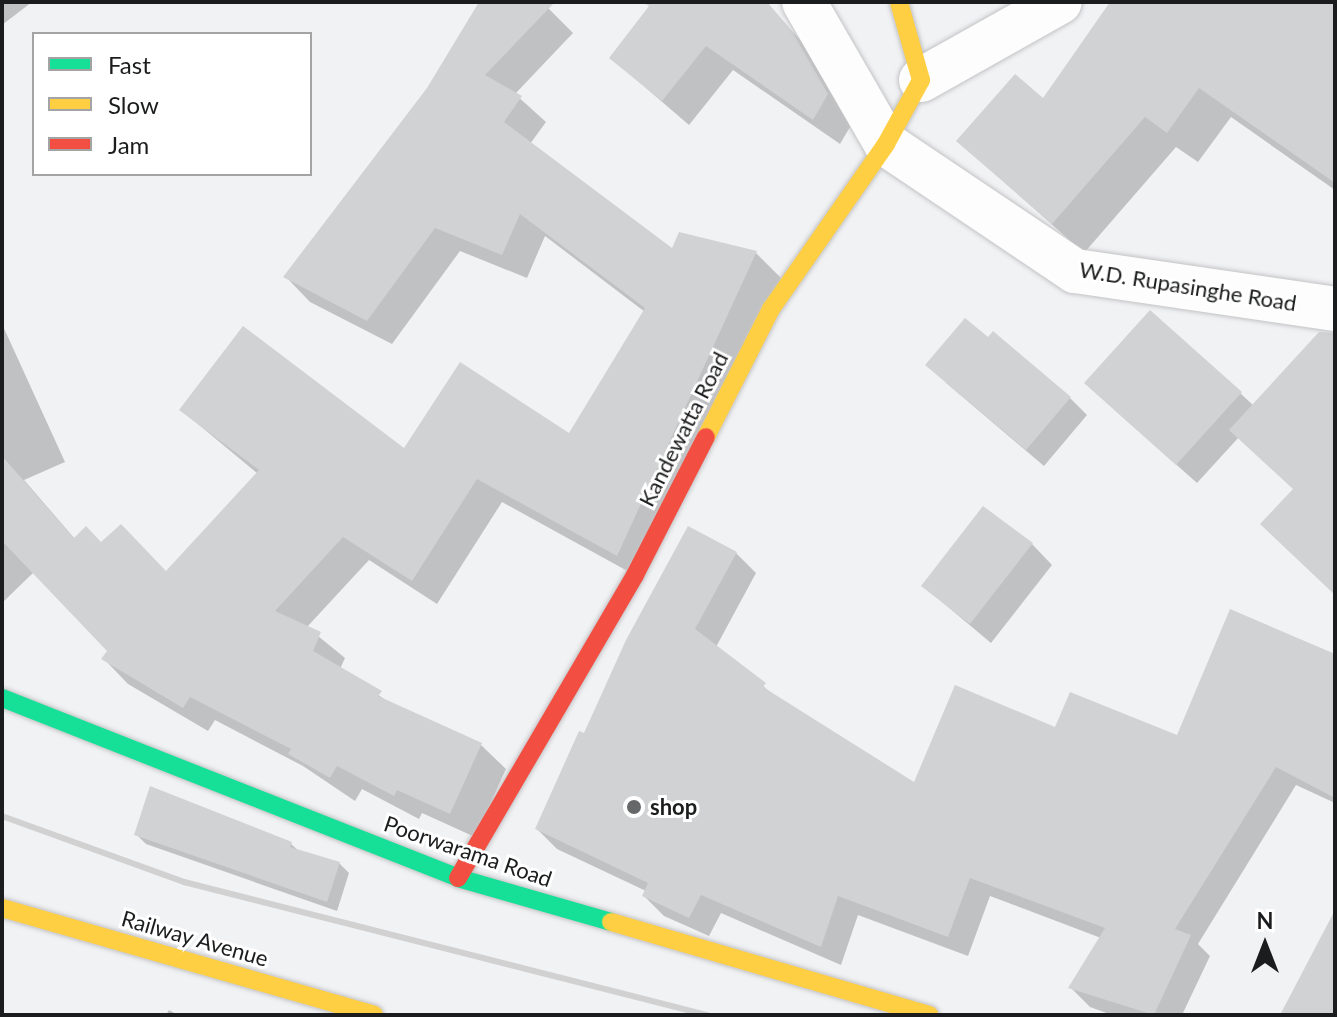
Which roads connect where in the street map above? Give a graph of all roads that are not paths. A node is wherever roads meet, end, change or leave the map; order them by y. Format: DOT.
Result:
graph roads {
  1 [pos="804,2"];
  2 [pos="899,2"];
  3 [pos="1060,2"];
  4 [pos="921,80"];
  5 [pos="886,144"];
  6 [pos="1335,309"];
  7 [pos="2,698"];
  8 [pos="458,878"];
  9 [pos="2,908"];
  10 [pos="374,1015"];
  11 [pos="930,1015"];
  1 -- 5 [label="street"];
  2 -- 4 [label="street"];
  3 -- 4 [label="street"];
  4 -- 5 [label="street, Kandewatta Road"];
  5 -- 6 [label="street, W.D. Rupasinghe Road"];
  5 -- 8 [label="street, Kandewatta Road"];
  7 -- 8 [label="street, Poorwarama Road"];
  8 -- 11 [label="street, Poorwarama Road"];
  9 -- 10 [label="street, Railway Avenue"];
}
